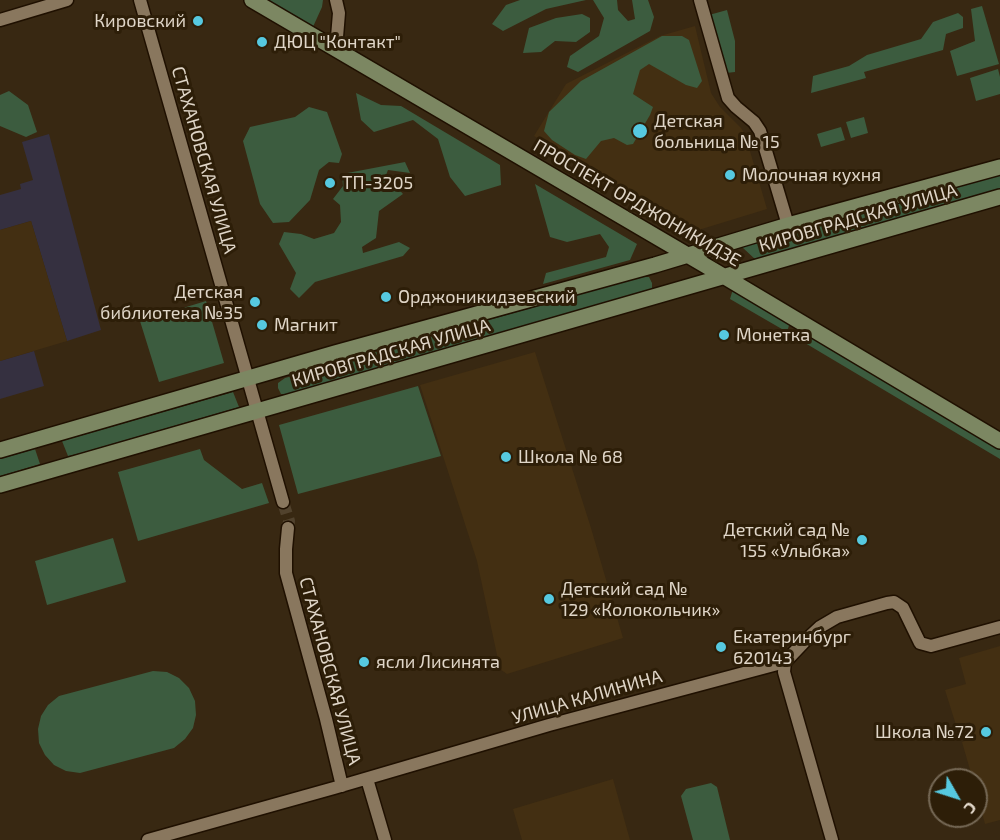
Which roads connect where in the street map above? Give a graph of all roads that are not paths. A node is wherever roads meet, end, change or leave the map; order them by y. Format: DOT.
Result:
graph roads {
  1 [pos="67,0"];
  2 [pos="140,0"];
  3 [pos="252,0"];
  4 [pos="700,0"];
  5 [pos="339,1"];
  6 [pos="0,20"];
  7 [pos="336,49"];
  8 [pos="1000,167"];
  9 [pos="1000,197"];
  10 [pos="788,225"];
  11 [pos="687,255"];
  12 [pos="725,277"];
  13 [pos="248,378"];
  14 [pos="257,411"];
  15 [pos="1000,441"];
  16 [pos="0,450"];
  17 [pos="0,485"];
  18 [pos="283,502"];
  19 [pos="288,528"];
  20 [pos="1000,627"];
  21 [pos="785,662"];
  22 [pos="367,779"];
  23 [pos="342,786"];
  24 [pos="148,840"];
  25 [pos="385,840"];
  26 [pos="832,840"];
  1 -- 6 [label="street"];
  2 -- 13 [label="street, СТАХАНОВСКАЯ УЛИЦА"];
  3 -- 7 [label="main road, ПРОСПЕКТ ОРДЖОНИКИДЗЕ"];
  4 -- 10 [label="street"];
  5 -- 7 [label="street"];
  7 -- 11 [label="main road, ПРОСПЕКТ ОРДЖОНИКИДЗЕ"];
  8 -- 10 [label="main road, КИРОВГРАДСКАЯ УЛИЦА"];
  9 -- 12 [label="main road, КИРОВГРАДСКАЯ УЛИЦА"];
  10 -- 11 [label="main road, КИРОВГРАДСКАЯ УЛИЦА"];
  11 -- 12 [label="main road, ПРОСПЕКТ ОРДЖОНИКИДЗЕ"];
  11 -- 13 [label="main road, КИРОВГРАДСКАЯ УЛИЦА"];
  12 -- 14 [label="main road, КИРОВГРАДСКАЯ УЛИЦА"];
  12 -- 15 [label="main road, ПРОСПЕКТ ОРДЖОНИКИДЗЕ"];
  13 -- 14 [label="street, СТАХАНОВСКАЯ УЛИЦА"];
  13 -- 16 [label="main road, КИРОВГРАДСКАЯ УЛИЦА"];
  14 -- 17 [label="main road, КИРОВГРАДСКАЯ УЛИЦА"];
  14 -- 18 [label="street, СТАХАНОВСКАЯ УЛИЦА"];
  19 -- 23 [label="street, СТАХАНОВСКАЯ УЛИЦА"];
  20 -- 21 [label="street"];
  21 -- 22 [label="street, УЛИЦА КАЛИНИНА"];
  21 -- 26 [label="street"];
  22 -- 23 [label="street, УЛИЦА КАЛИНИНА"];
  22 -- 25 [label="street, СТАХАНОВСКАЯ УЛИЦА"];
  23 -- 24 [label="street, УЛИЦА КАЛИНИНА"];
}
